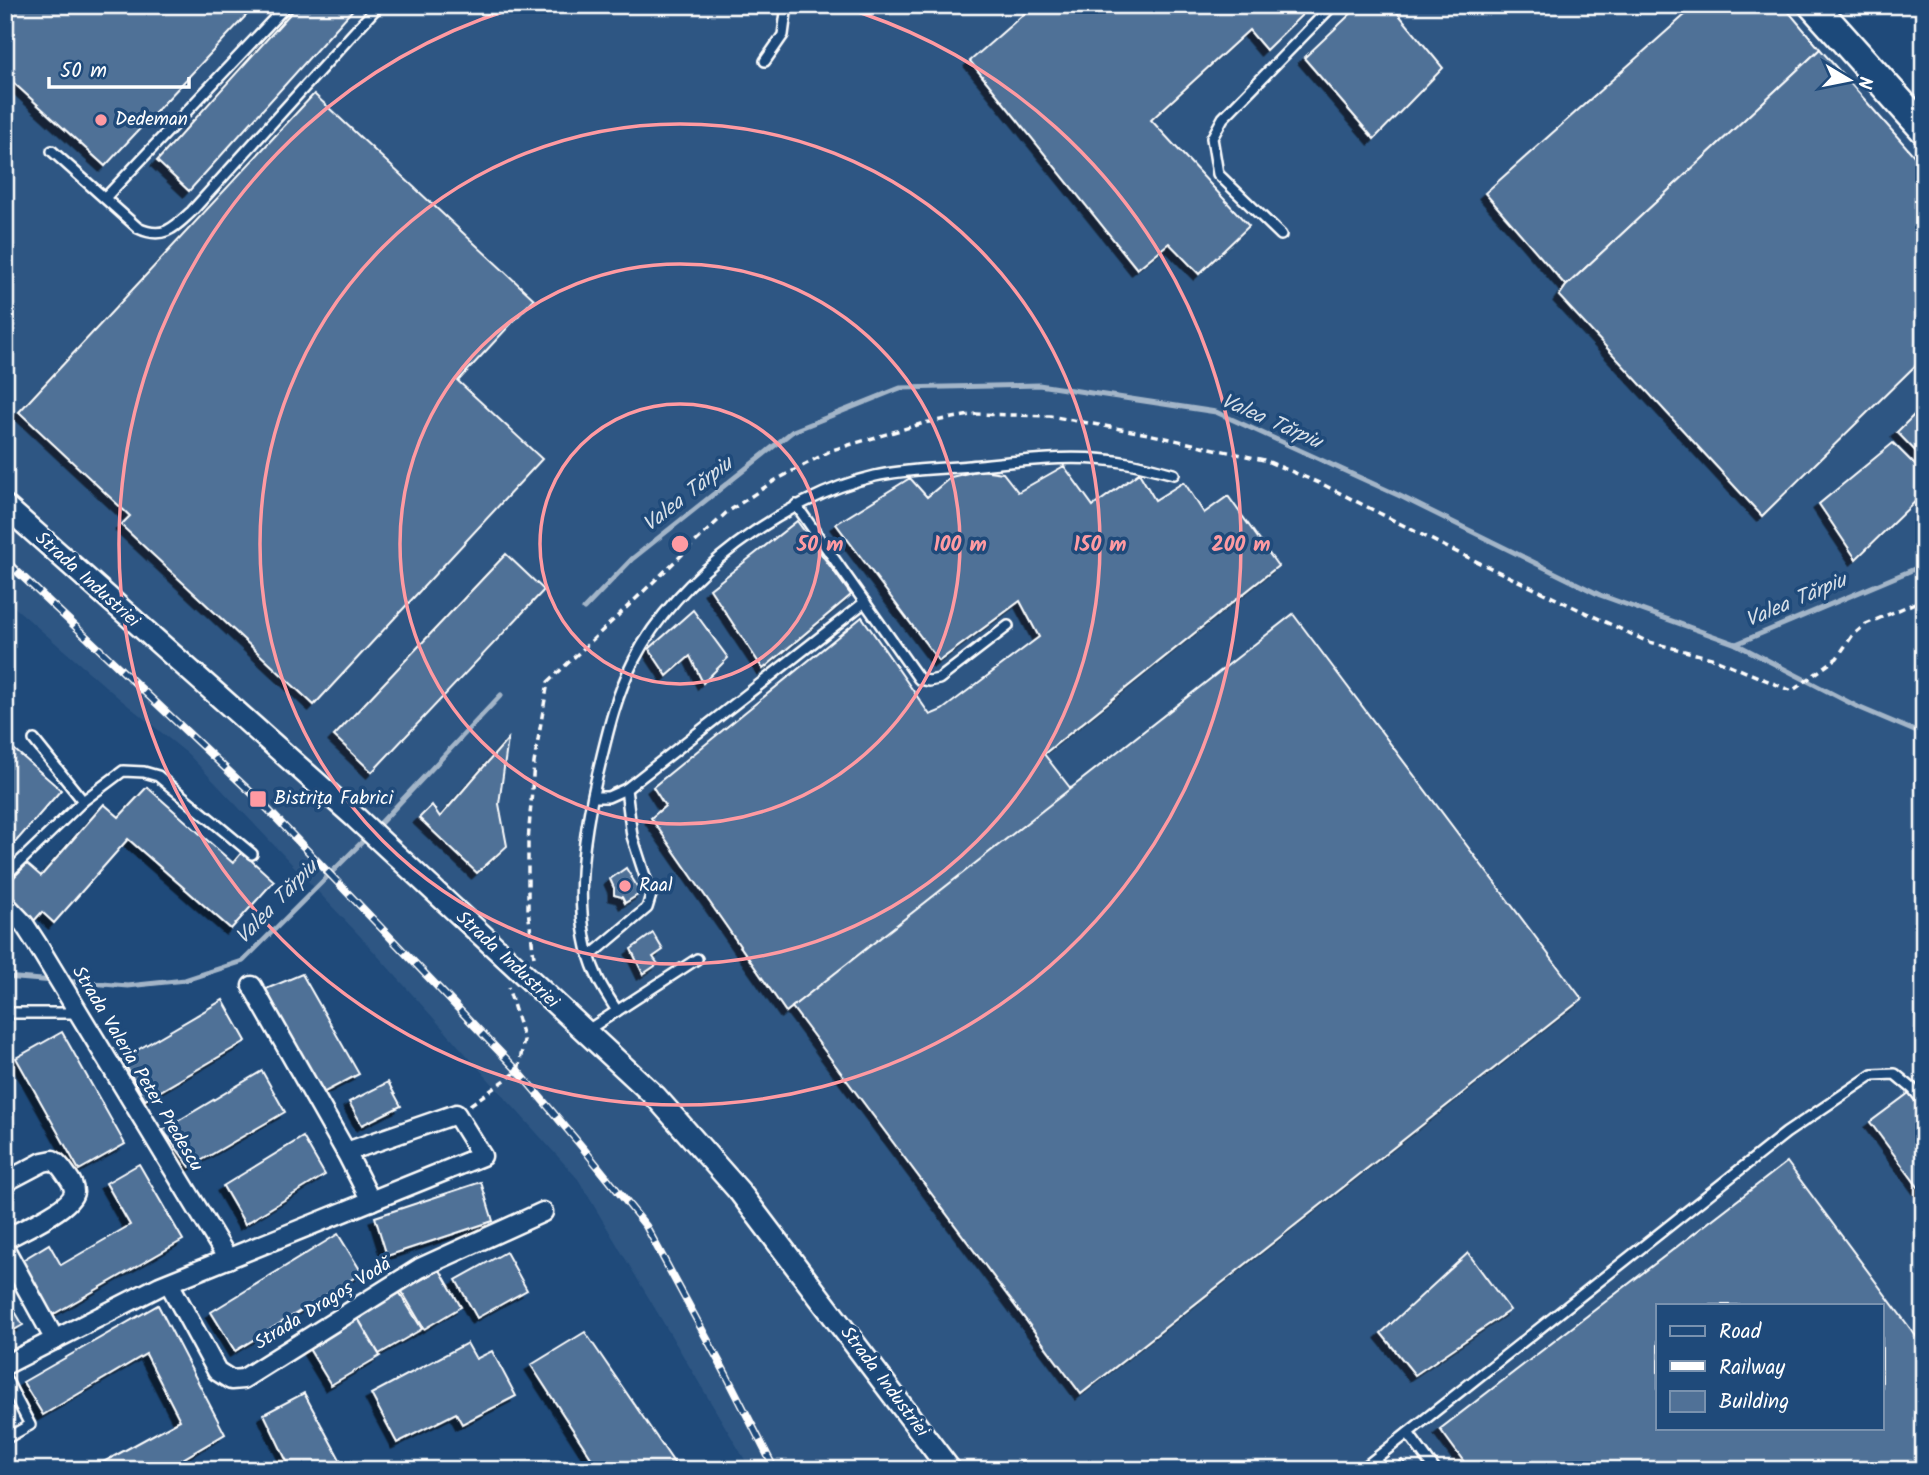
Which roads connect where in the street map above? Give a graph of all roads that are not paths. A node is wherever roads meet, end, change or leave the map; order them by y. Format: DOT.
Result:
graph roads {
  1 [pos="287,5"];
  2 [pos="379,5"];
  3 [pos="787,5"];
  4 [pos="1333,5"];
  5 [pos="1813,5"];
  6 [pos="765,61"];
  7 [pos="1924,129"];
  8 [pos="52,151"];
  9 [pos="105,198"];
  10 [pos="1280,235"];
  11 [pos="1174,474"];
  12 [pos="796,505"];
  13 [pos="5,506"];
  14 [pos="865,602"];
  15 [pos="1008,626"];
  16 [pos="34,740"];
  17 [pos="626,789"];
  18 [pos="593,797"];
  19 [pos="83,801"];
  20 [pos="252,854"];
  21 [pos="5,876"];
  22 [pos="5,904"];
  23 [pos="590,956"];
  24 [pos="696,959"];
  25 [pos="252,986"];
  26 [pos="617,1011"];
  27 [pos="5,1013"];
  28 [pos="79,1013"];
  29 [pos="585,1032"];
  30 [pos="1924,1103"];
  31 [pos="346,1152"];
  32 [pos="5,1182"];
  33 [pos="371,1201"];
  34 [pos="543,1212"];
  35 [pos="5,1238"];
  36 [pos="5,1250"];
  37 [pos="228,1259"];
  38 [pos="169,1283"];
  39 [pos="55,1339"];
  40 [pos="5,1365"];
  41 [pos="5,1377"];
  42 [pos="1408,1433"];
  43 [pos="5,1440"];
  44 [pos="950,1470"];
  45 [pos="1361,1470"];
  46 [pos="1435,1470"];
  1 -- 9 [label="lane"];
  2 -- 9 [label="lane"];
  3 -- 6 [label="lane"];
  4 -- 10 [label="lane"];
  5 -- 7 [label="highway"];
  8 -- 9 [label="lane"];
  11 -- 12 [label="lane"];
  12 -- 14 [label="lane"];
  12 -- 18 [label="lane"];
  13 -- 29 [label="street, Strada Industriei"];
  14 -- 15 [label="lane"];
  14 -- 17 [label="lane"];
  16 -- 19 [label="lane"];
  17 -- 18 [label="lane"];
  17 -- 23 [label="lane"];
  18 -- 23 [label="lane"];
  19 -- 20 [label="lane"];
  19 -- 21 [label="lane"];
  22 -- 28 [label="street, Strada Valeria Peter Predescu"];
  23 -- 26 [label="lane"];
  24 -- 26 [label="lane"];
  25 -- 31 [label="street"];
  26 -- 29 [label="lane"];
  27 -- 28 [label="lane"];
  28 -- 37 [label="street, Strada Valeria Peter Predescu"];
  29 -- 44 [label="street, Strada Industriei"];
  30 -- 42 [label="lane"];
  31 -- 33 [label="street"];
  31 -- 33 [label="street"];
  32 -- 35 [label="street"];
  33 -- 37 [label="street"];
  34 -- 38 [label="street, Strada Dragoș Vodă"];
  36 -- 39 [label="street"];
  37 -- 38 [label="street"];
  38 -- 39 [label="street"];
  39 -- 40 [label="street"];
  41 -- 43 [label="lane"];
  42 -- 45 [label="lane"];
  42 -- 46 [label="lane"];
}
